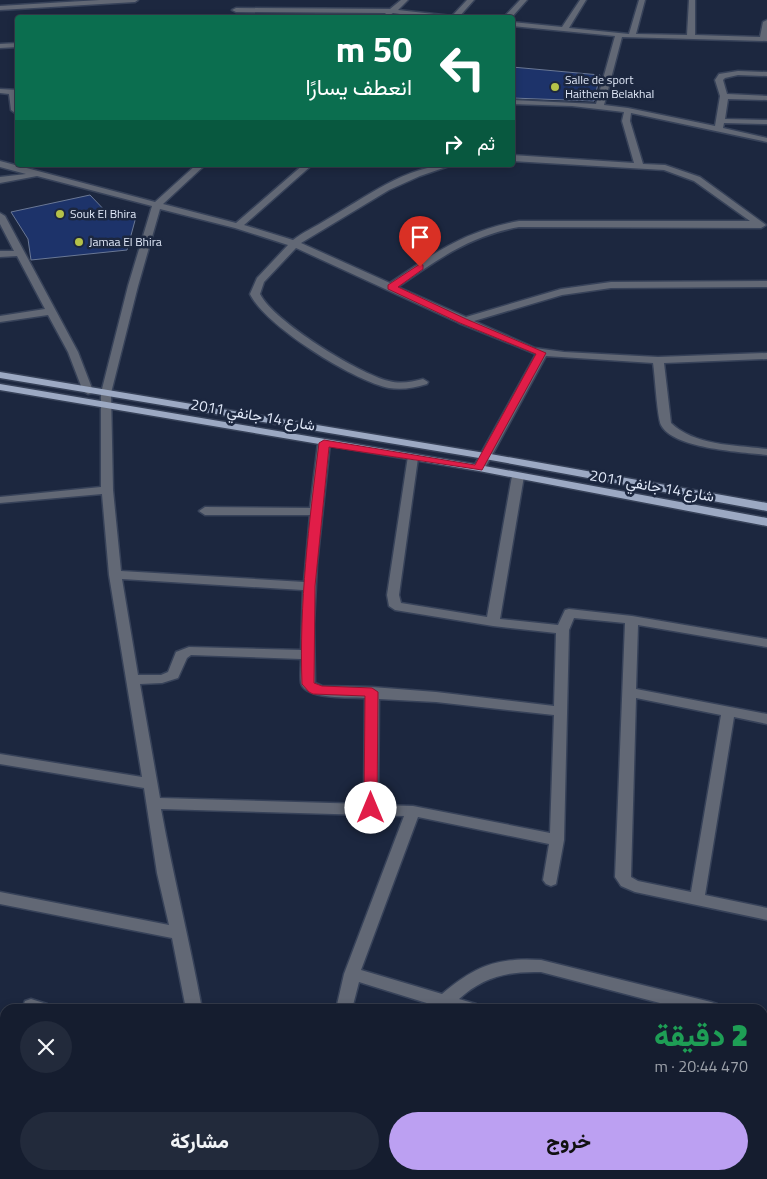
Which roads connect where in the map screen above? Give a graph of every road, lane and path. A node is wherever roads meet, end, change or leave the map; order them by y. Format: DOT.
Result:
graph roads {
  1 [pos="135,0"];
  2 [pos="232,0"];
  3 [pos="317,0"];
  4 [pos="405,0"];
  5 [pos="472,0"];
  6 [pos="524,0"];
  7 [pos="583,0"];
  8 [pos="642,0"];
  9 [pos="692,0"];
  10 [pos="0,8"];
  11 [pos="314,10"];
  12 [pos="391,11"];
  13 [pos="238,14"];
  14 [pos="386,15"];
  15 [pos="426,15"];
  16 [pos="456,15"];
  17 [pos="509,15"];
  18 [pos="767,22"];
  19 [pos="515,24"];
  20 [pos="564,30"];
  21 [pos="619,35"];
  22 [pos="632,36"];
  23 [pos="691,38"];
  24 [pos="765,39"];
  25 [pos="15,45"];
  26 [pos="0,46"];
  27 [pos="767,74"];
  28 [pos="0,92"];
  29 [pos="15,92"];
  30 [pos="724,96"];
  31 [pos="767,98"];
  32 [pos="515,102"];
  33 [pos="600,106"];
  34 [pos="15,110"];
  35 [pos="628,110"];
  36 [pos="767,122"];
  37 [pos="720,125"];
  38 [pos="767,140"];
  39 [pos="515,158"];
  40 [pos="0,164"];
  41 [pos="639,165"];
  42 [pos="199,167"];
  43 [pos="306,167"];
  44 [pos="440,167"];
  45 [pos="41,174"];
  46 [pos="0,180"];
  47 [pos="157,205"];
  48 [pos="0,216"];
  49 [pos="238,226"];
  50 [pos="764,227"];
  51 [pos="295,244"];
  52 [pos="20,253"];
  53 [pos="0,254"];
  54 [pos="767,284"];
  55 [pos="391,287"];
  56 [pos="52,311"];
  57 [pos="0,318"];
  58 [pos="463,321"];
  59 [pos="542,353"];
  60 [pos="767,356"];
  61 [pos="658,360"];
  62 [pos="0,375"];
  63 [pos="423,382"];
  64 [pos="0,387"];
  65 [pos="88,391"];
  66 [pos="106,399"];
  67 [pos="324,443"];
  68 [pos="767,452"];
  69 [pos="484,456"];
  70 [pos="412,458"];
  71 [pos="479,468"];
  72 [pos="518,476"];
  73 [pos="107,490"];
  74 [pos="0,500"];
  75 [pos="767,507"];
  76 [pos="205,511"];
  77 [pos="316,512"];
  78 [pos="767,522"];
  79 [pos="115,575"];
  80 [pos="310,586"];
  81 [pos="632,620"];
  82 [pos="493,622"];
  83 [pos="563,630"];
  84 [pos="767,643"];
  85 [pos="307,655"];
  86 [pos="134,680"];
  87 [pos="372,692"];
  88 [pos="629,692"];
  89 [pos="560,710"];
  90 [pos="728,713"];
  91 [pos="767,719"];
  92 [pos="0,759"];
  93 [pos="150,784"];
  94 [pos="154,803"];
  95 [pos="371,808"];
  96 [pos="413,811"];
  97 [pos="558,840"];
  98 [pos="551,880"];
  99 [pos="0,898"];
  100 [pos="698,899"];
  101 [pos="767,914"];
  102 [pos="179,933"];
  103 [pos="352,974"];
  104 [pos="446,1001"];
  105 [pos="193,1004"];
  106 [pos="346,1004"];
  107 [pos="455,1004"];
  108 [pos="691,1004"];
  1 -- 10 [label="street"];
  2 -- 13 [label="street"];
  3 -- 11 [label="street"];
  4 -- 12 [label="street"];
  5 -- 16 [label="street"];
  6 -- 17 [label="street"];
  7 -- 20 [label="street"];
  8 -- 22 [label="street"];
  9 -- 23 [label="street"];
  11 -- 12 [label="street"];
  11 -- 13 [label="street"];
  12 -- 14 [label="street"];
  12 -- 15 [label="street"];
  18 -- 24 [label="street"];
  19 -- 20 [label="street"];
  20 -- 21 [label="street"];
  21 -- 22 [label="street"];
  21 -- 33 [label="street"];
  22 -- 23 [label="street"];
  23 -- 24 [label="street"];
  25 -- 26 [label="street"];
  27 -- 30 [label="street"];
  28 -- 29 [label="street"];
  29 -- 34 [label="street"];
  30 -- 31 [label="street"];
  30 -- 37 [label="street"];
  32 -- 33 [label="street"];
  33 -- 35 [label="street"];
  35 -- 37 [label="street"];
  35 -- 41 [label="street"];
  36 -- 37 [label="street"];
  37 -- 38 [label="street"];
  39 -- 41 [label="street"];
  40 -- 45 [label="street"];
  41 -- 50 [label="street"];
  42 -- 47 [label="street"];
  43 -- 49 [label="street"];
  44 -- 51 [label="street"];
  45 -- 46 [label="street"];
  45 -- 47 [label="street"];
  47 -- 49 [label="street"];
  47 -- 66 [label="street"];
  48 -- 52 [label="street"];
  49 -- 51 [label="street"];
  50 -- 55 [label="street"];
  51 -- 55 [label="street"];
  51 -- 63 [label="street"];
  52 -- 53 [label="street"];
  52 -- 56 [label="street"];
  54 -- 58 [label="street"];
  55 -- 58 [label="street"];
  56 -- 57 [label="street"];
  56 -- 65 [label="street"];
  58 -- 59 [label="street"];
  59 -- 61 [label="street"];
  59 -- 69 [label="street"];
  60 -- 61 [label="street"];
  61 -- 68 [label="street"];
  62 -- 65 [label="main road, شارع 14 جانفي 2011"];
  64 -- 66 [label="main road, شارع 14 جانفي 2011"];
  65 -- 66 [label="main road, شارع 14 جانفي 2011"];
  66 -- 67 [label="main road, شارع 14 جانفي 2011"];
  66 -- 69 [label="main road, شارع 14 جانفي 2011"];
  66 -- 73 [label="street"];
  67 -- 70 [label="main road, شارع 14 جانفي 2011"];
  67 -- 77 [label="street"];
  69 -- 71 [label="street"];
  69 -- 75 [label="main road, شارع 14 جانفي 2011"];
  70 -- 71 [label="main road, شارع 14 جانفي 2011"];
  70 -- 82 [label="street"];
  71 -- 72 [label="main road, شارع 14 جانفي 2011"];
  72 -- 78 [label="main road, شارع 14 جانفي 2011"];
  72 -- 82 [label="street"];
  73 -- 74 [label="street"];
  73 -- 79 [label="street"];
  76 -- 77 [label="street"];
  77 -- 80 [label="street"];
  79 -- 80 [label="street"];
  79 -- 86 [label="street"];
  80 -- 85 [label="street"];
  81 -- 83 [label="street"];
  81 -- 84 [label="street"];
  81 -- 88 [label="street"];
  82 -- 83 [label="street"];
  83 -- 89 [label="street"];
  85 -- 86 [label="street"];
  85 -- 87 [label="street"];
  86 -- 93 [label="street"];
  87 -- 89 [label="street"];
  87 -- 95 [label="street"];
  88 -- 90 [label="street"];
  88 -- 100 [label="street"];
  89 -- 97 [label="street"];
  90 -- 91 [label="street"];
  90 -- 100 [label="street"];
  92 -- 93 [label="street"];
  93 -- 94 [label="street"];
  94 -- 95 [label="street"];
  94 -- 102 [label="street"];
  95 -- 96 [label="street"];
  96 -- 97 [label="street"];
  96 -- 103 [label="street"];
  97 -- 98 [label="street"];
  99 -- 102 [label="street"];
  100 -- 101 [label="street"];
  102 -- 105 [label="street"];
  103 -- 104 [label="street"];
  103 -- 106 [label="street"];
  104 -- 107 [label="street"];
  104 -- 108 [label="street"];
}
